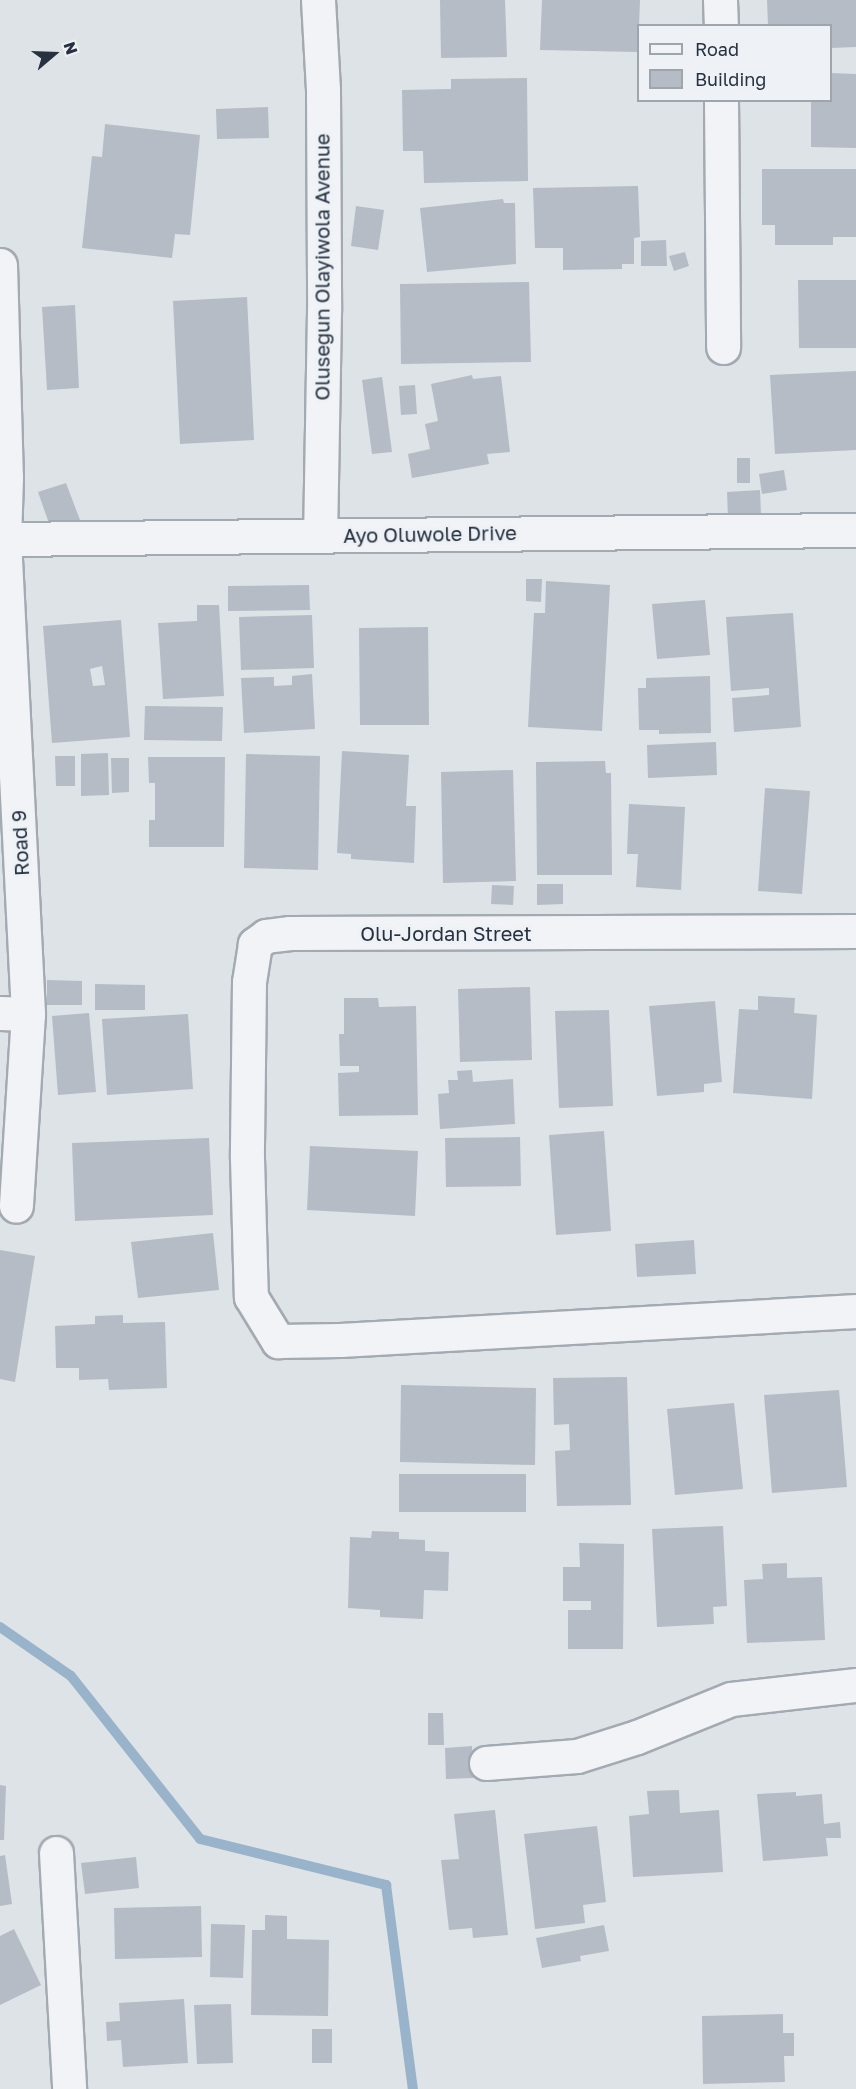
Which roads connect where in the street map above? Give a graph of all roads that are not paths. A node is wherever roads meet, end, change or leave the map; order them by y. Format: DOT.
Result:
graph roads {
  1 [pos="318,0"];
  2 [pos="720,0"];
  3 [pos="721,24"];
  4 [pos="721,102"];
  5 [pos="0,265"];
  6 [pos="723,347"];
  7 [pos="856,530"];
  8 [pos="320,535"];
  9 [pos="4,539"];
  10 [pos="856,932"];
  11 [pos="14,1013"];
  12 [pos="16,1206"];
  13 [pos="856,1311"];
  14 [pos="856,1685"];
  15 [pos="486,1762"];
  16 [pos="56,1853"];
  17 [pos="69,2089"];
  1 -- 8 [label="street, Olusegun Olayiwola Avenue"];
  2 -- 3 [label="street"];
  4 -- 6 [label="street"];
  5 -- 9 [label="street, Road 9"];
  7 -- 8 [label="street, Ayo Oluwole Drive"];
  8 -- 9 [label="street, Ayo Oluwole Drive"];
  9 -- 11 [label="street, Road 9"];
  10 -- 13 [label="street, Olu-Jordan Street"];
  11 -- 12 [label="street, Road 9"];
  14 -- 15 [label="street"];
  16 -- 17 [label="street"];
}
